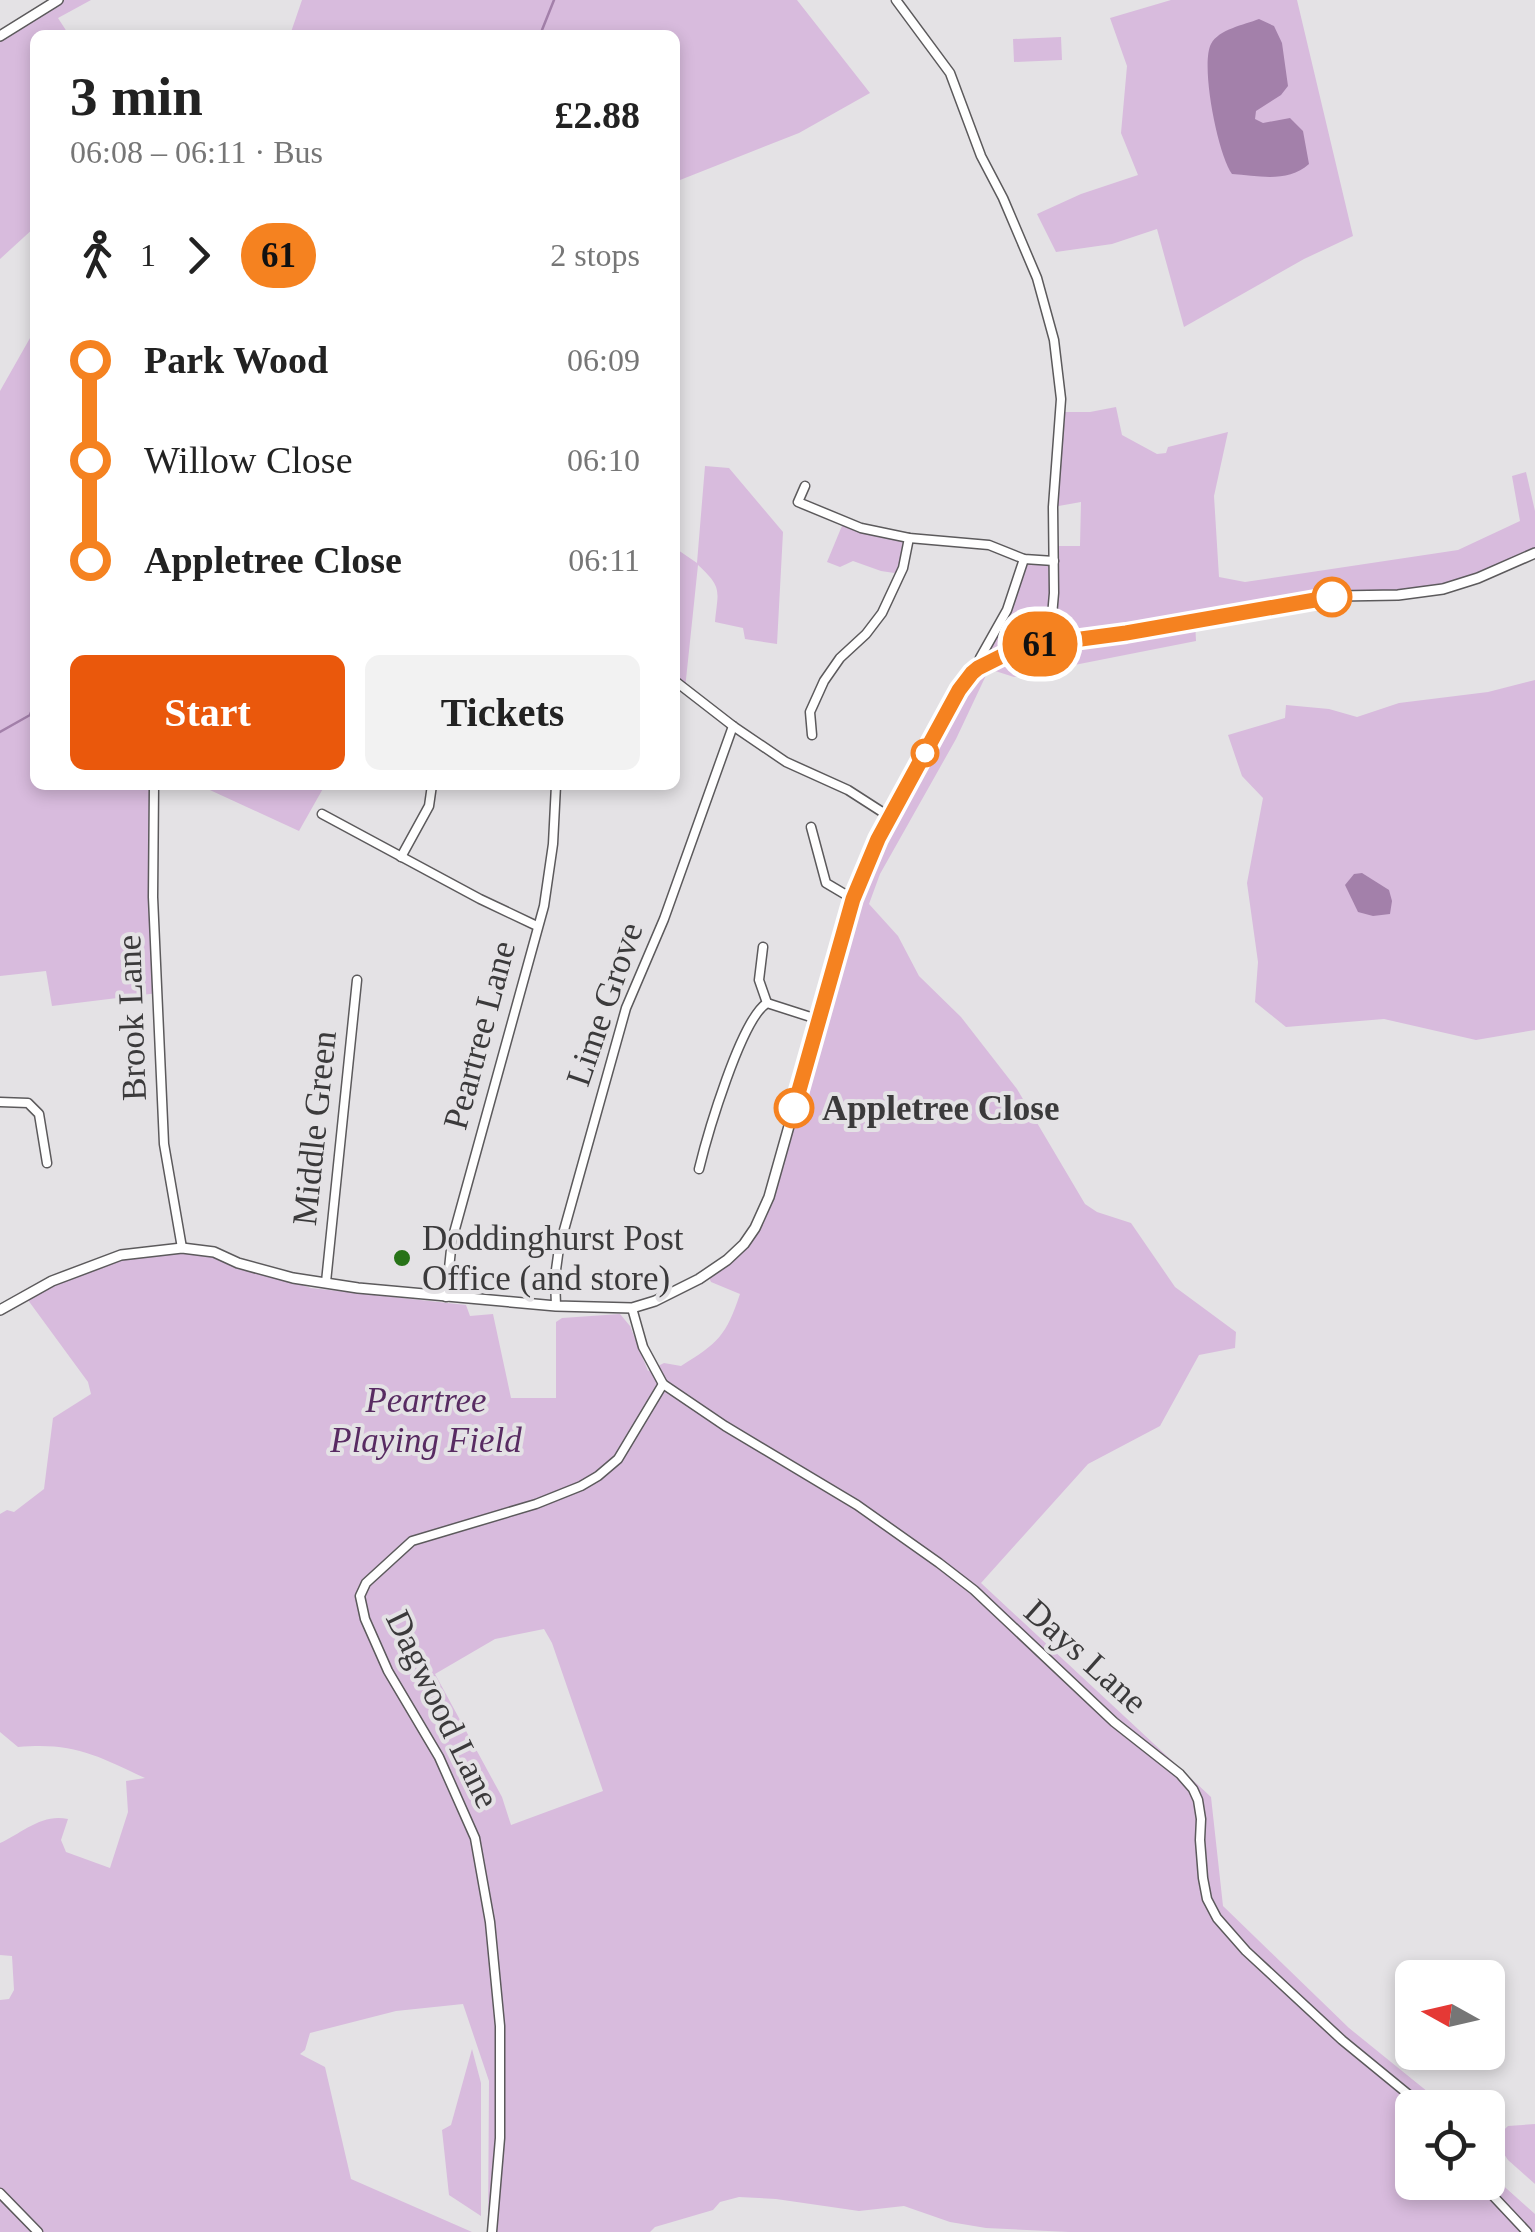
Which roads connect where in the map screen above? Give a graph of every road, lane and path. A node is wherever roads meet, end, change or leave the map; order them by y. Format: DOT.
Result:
graph roads {
  1 [pos="58,0"];
  2 [pos="896,0"];
  3 [pos="0,36"];
  4 [pos="806,486"];
  5 [pos="909,538"];
  6 [pos="1535,554"];
  7 [pos="1024,559"];
  8 [pos="1054,561"];
  9 [pos="1052,616"];
  10 [pos="1077,640"];
  11 [pos="1036,645"];
  12 [pos="978,668"];
  13 [pos="680,685"];
  14 [pos="733,726"];
  15 [pos="812,735"];
  16 [pos="154,790"];
  17 [pos="431,790"];
  18 [pos="556,790"];
  19 [pos="322,814"];
  20 [pos="890,817"];
  21 [pos="811,827"];
  22 [pos="401,858"];
  23 [pos="853,899"];
  24 [pos="537,926"];
  25 [pos="763,947"];
  26 [pos="357,980"];
  27 [pos="767,1003"];
  28 [pos="820,1020"];
  29 [pos="0,1102"];
  30 [pos="47,1162"];
  31 [pos="699,1169"];
  32 [pos="182,1248"];
  33 [pos="326,1282"];
  34 [pos="446,1297"];
  35 [pos="556,1306"];
  36 [pos="632,1308"];
  37 [pos="0,1310"];
  38 [pos="663,1384"];
  39 [pos="1403,2090"];
  40 [pos="0,2193"];
  41 [pos="1497,2200"];
  42 [pos="38,2232"];
  43 [pos="492,2232"];
  44 [pos="1527,2232"];
  1 -- 3 [label="street"];
  2 -- 8 [label="street"];
  4 -- 5 [label="street"];
  5 -- 7 [label="street"];
  5 -- 15 [label="street"];
  6 -- 10 [label="street"];
  7 -- 8 [label="street"];
  7 -- 12 [label="street"];
  8 -- 9 [label="street"];
  9 -- 10 [label="street"];
  9 -- 11 [label="street"];
  10 -- 11 [label="street"];
  11 -- 12 [label="street"];
  12 -- 20 [label="street"];
  13 -- 14 [label="street"];
  14 -- 20 [label="street"];
  14 -- 35 [label="street, Lime Grove"];
  16 -- 32 [label="street, Brook Lane"];
  17 -- 22 [label="street"];
  18 -- 24 [label="street, Peartree Lane"];
  19 -- 22 [label="street"];
  20 -- 23 [label="street"];
  21 -- 23 [label="street"];
  22 -- 24 [label="street"];
  23 -- 28 [label="street"];
  24 -- 34 [label="street, Peartree Lane"];
  25 -- 27 [label="street"];
  26 -- 33 [label="street, Middle Green"];
  27 -- 28 [label="street"];
  27 -- 31 [label="street"];
  28 -- 36 [label="street"];
  29 -- 30 [label="street"];
  32 -- 33 [label="street"];
  32 -- 37 [label="street"];
  33 -- 34 [label="street"];
  34 -- 35 [label="street"];
  35 -- 36 [label="street"];
  36 -- 38 [label="street, Days Lane"];
  38 -- 39 [label="street, Days Lane"];
  38 -- 43 [label="street, Dagwood Lane"];
  40 -- 42 [label="street"];
  41 -- 44 [label="street"];
}
